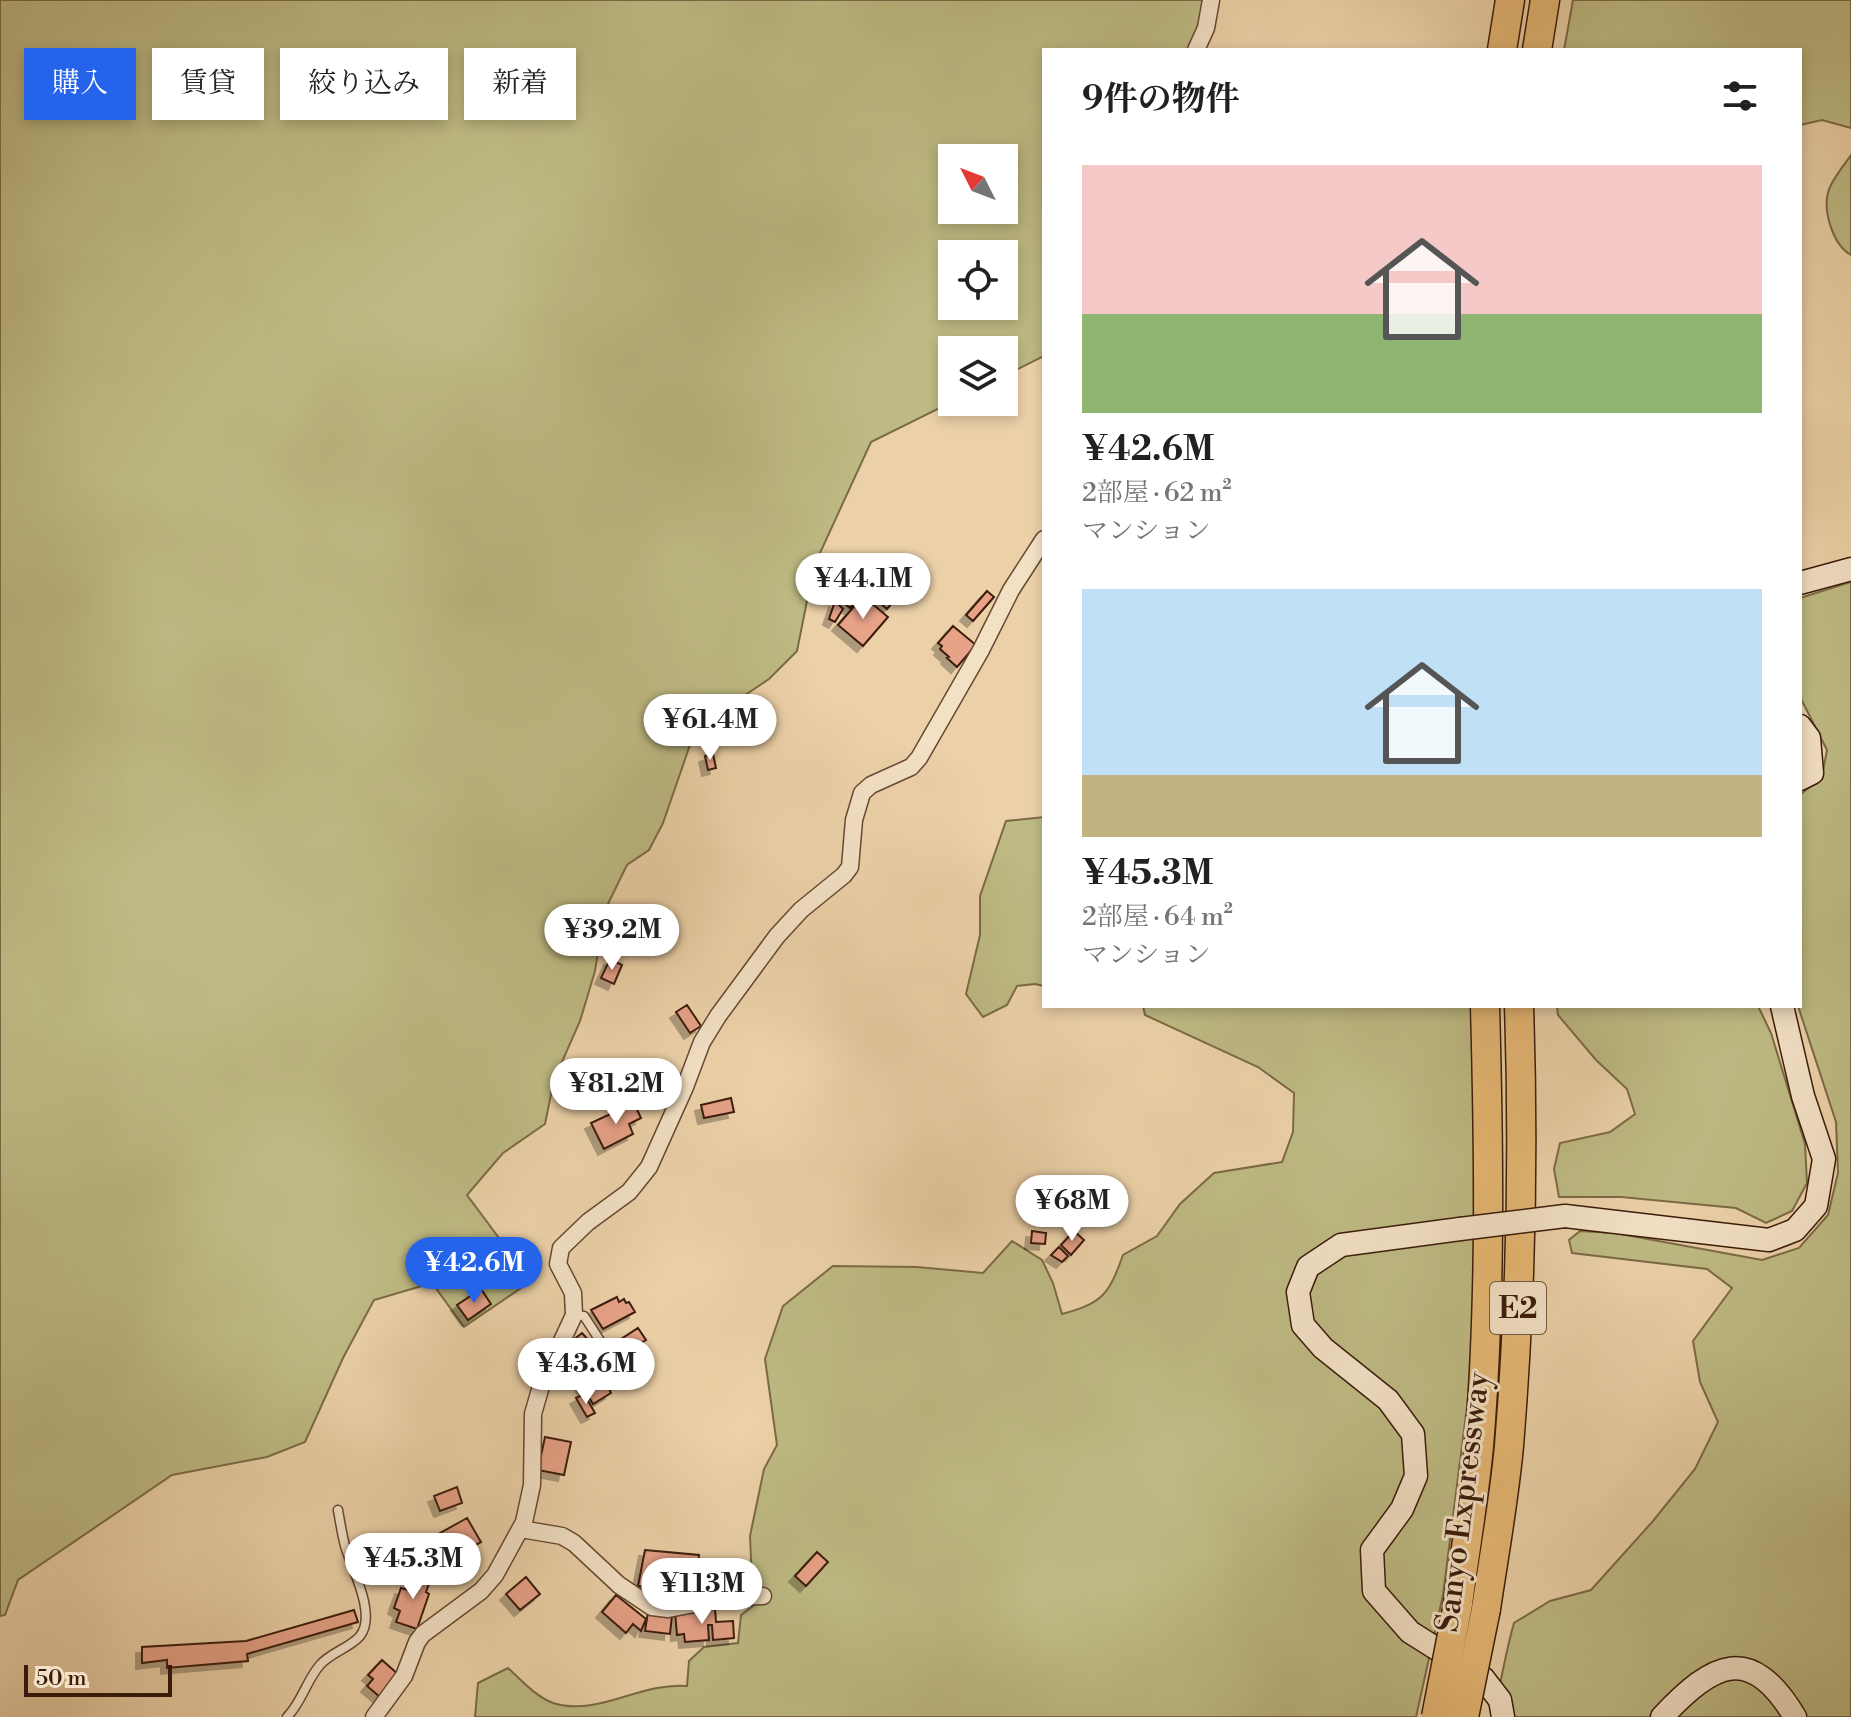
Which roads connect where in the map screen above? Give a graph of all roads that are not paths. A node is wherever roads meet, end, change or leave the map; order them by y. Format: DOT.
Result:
graph roads {
  1 [pos="1211,0"];
  2 [pos="1510,0"];
  3 [pos="1545,0"];
  4 [pos="1197,48"];
  5 [pos="1502,48"];
  6 [pos="1537,48"];
  7 [pos="1042,542"];
  8 [pos="1851,569"];
  9 [pos="1802,582"];
  10 [pos="1802,729"];
  11 [pos="1802,778"];
  12 [pos="1485,1008"];
  13 [pos="1519,1008"];
  14 [pos="1782,1008"];
  15 [pos="574,1315"];
  16 [pos="617,1367"];
  17 [pos="338,1510"];
  18 [pos="521,1529"];
  19 [pos="763,1596"];
  20 [pos="287,1717"];
  21 [pos="374,1717"];
  22 [pos="1436,1717"];
  23 [pos="1464,1717"];
  24 [pos="1503,1717"];
  25 [pos="1662,1717"];
  26 [pos="1795,1717"];
  1 -- 4 [label="street"];
  2 -- 5 [label="highway"];
  3 -- 6 [label="highway"];
  7 -- 15 [label="street"];
  8 -- 9 [label="main road"];
  10 -- 11 [label="main road"];
  12 -- 22 [label="highway, Sanyo Expressway / E2, bridge"];
  13 -- 23 [label="highway, Sanyo Expressway / E2, bridge"];
  14 -- 24 [label="main road, bridge"];
  15 -- 16 [label="lane"];
  15 -- 18 [label="street"];
  17 -- 20 [label="lane"];
  18 -- 19 [label="street"];
  18 -- 21 [label="street"];
  25 -- 26 [label="main road"];
}
